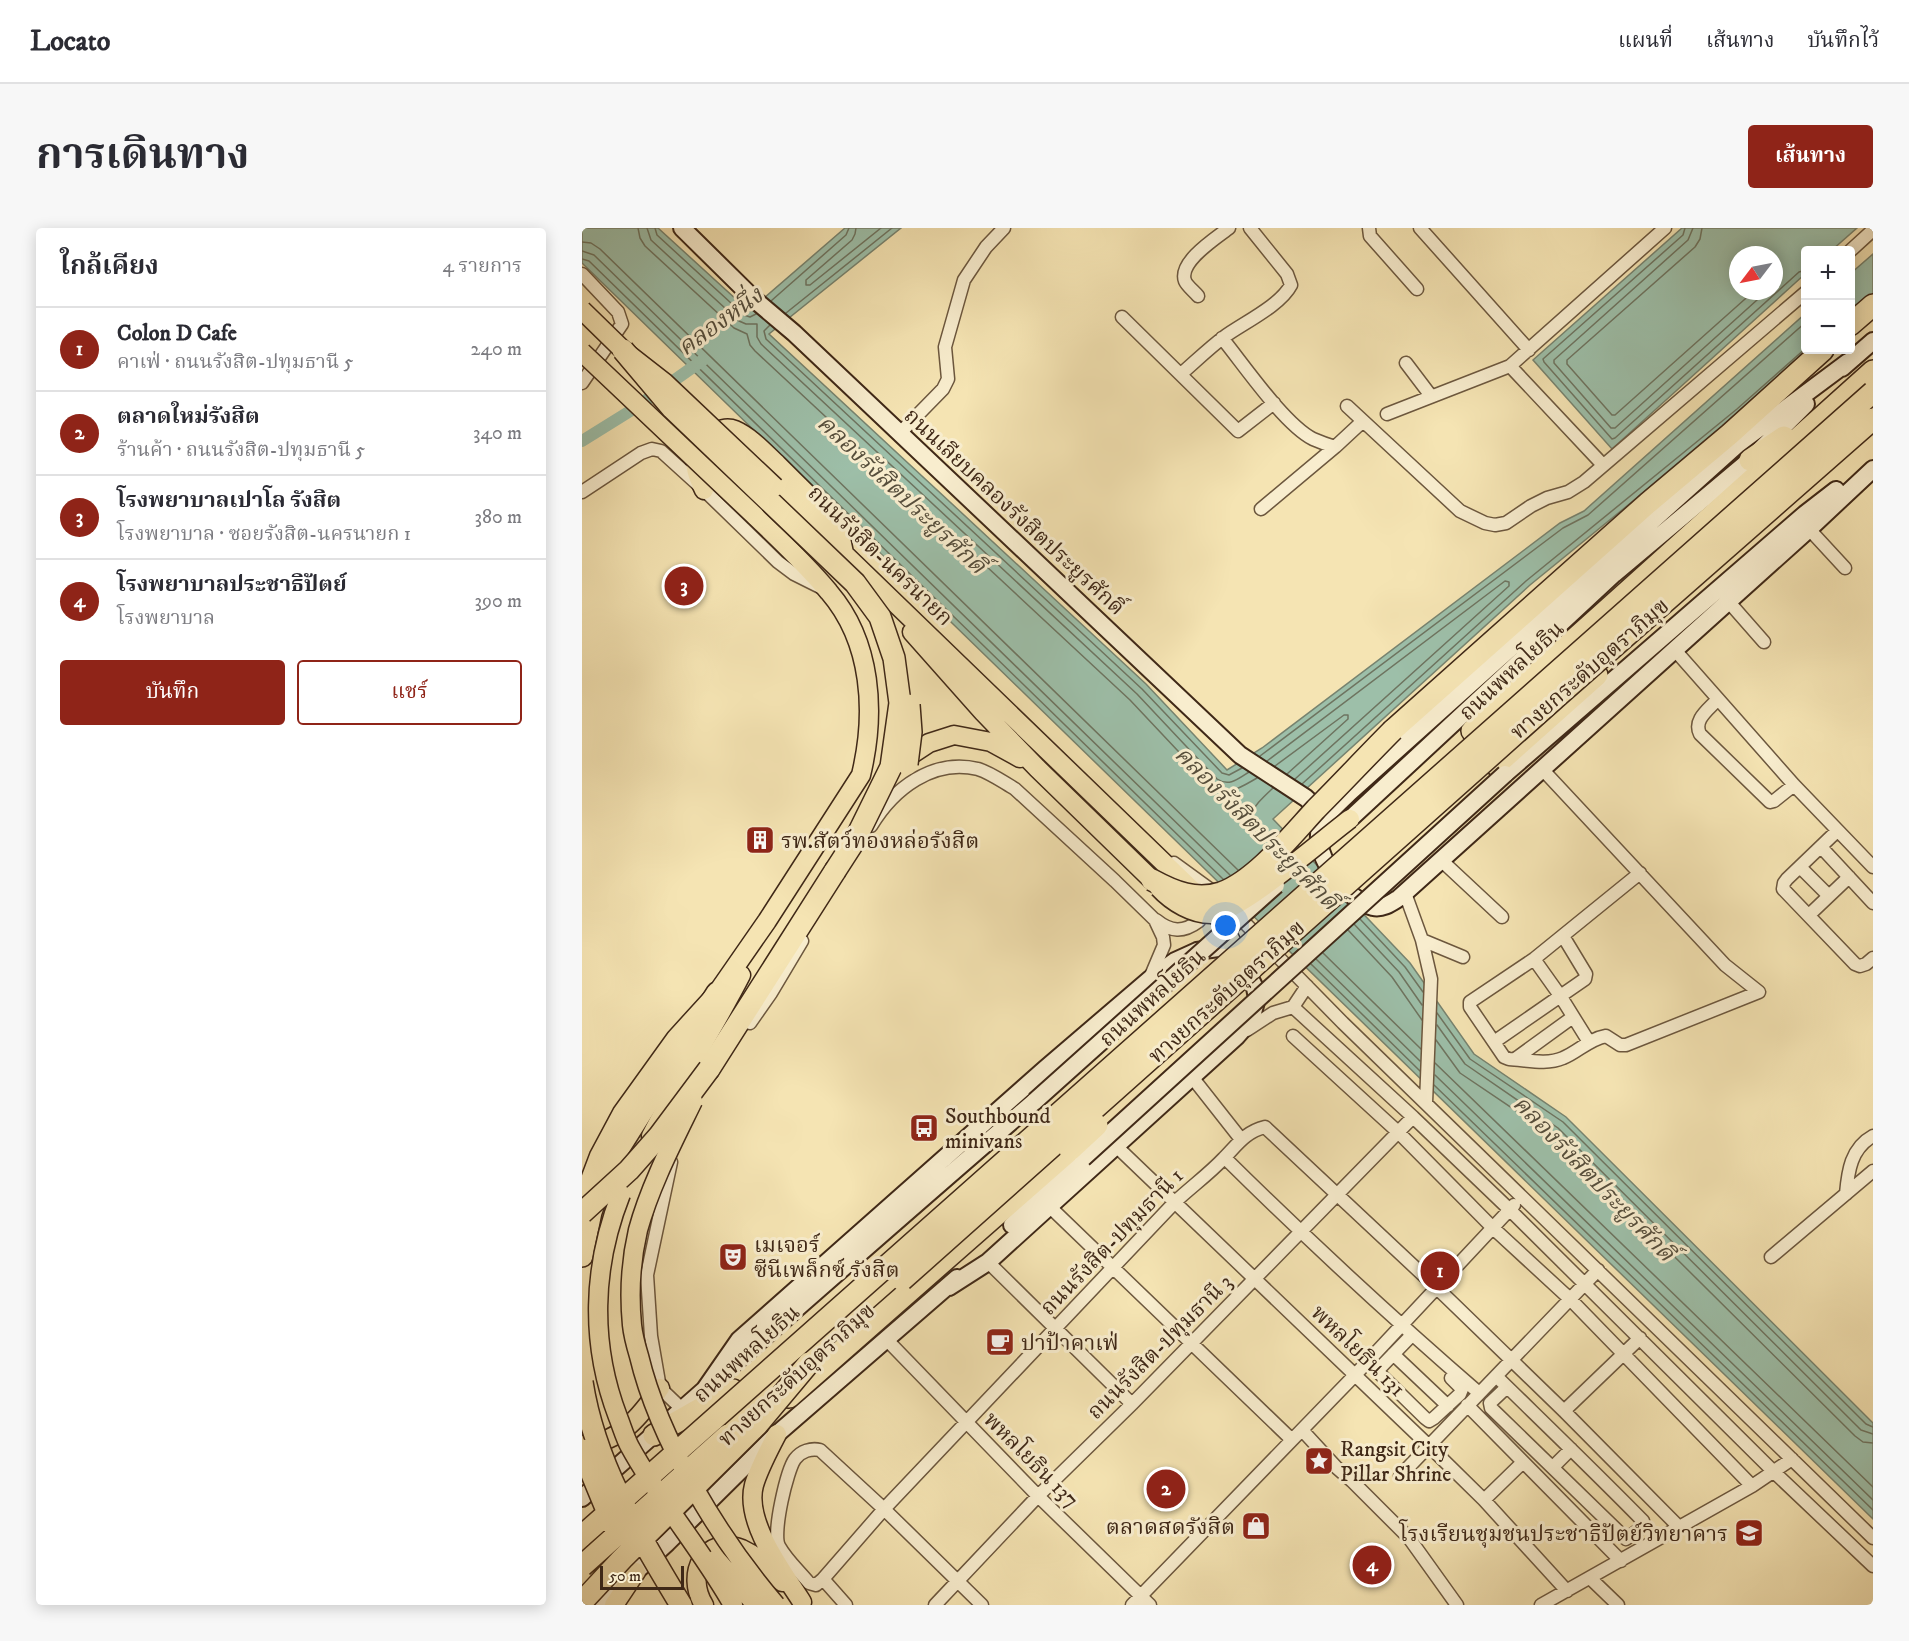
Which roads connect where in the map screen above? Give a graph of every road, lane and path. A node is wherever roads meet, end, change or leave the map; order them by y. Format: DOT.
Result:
graph roads {
  1 [pos="682,228"];
  2 [pos="1004,228"];
  3 [pos="1229,228"];
  4 [pos="1250,228"];
  5 [pos="1369,228"];
  6 [pos="1420,228"];
  7 [pos="1665,228"];
  8 [pos="1873,230"];
  9 [pos="1855,246"];
  10 [pos="582,274"];
  11 [pos="1417,289"];
  12 [pos="1198,296"];
  13 [pos="1801,296"];
  14 [pos="1873,305"];
  15 [pos="582,310"];
  16 [pos="1122,317"];
  17 [pos="1855,321"];
  18 [pos="1222,338"];
  19 [pos="1873,340"];
  20 [pos="623,350"];
  21 [pos="1529,350"];
  22 [pos="582,352"];
  23 [pos="1819,354"];
  24 [pos="1848,362"];
  25 [pos="1406,363"];
  26 [pos="1510,366"];
  27 [pos="1873,371"];
  28 [pos="1181,374"];
  29 [pos="582,383"];
  30 [pos="1873,392"];
  31 [pos="1431,396"];
  32 [pos="1846,396"];
  33 [pos="1274,403"];
  34 [pos="1347,406"];
  35 [pos="1387,414"];
  36 [pos="1873,419"];
  37 [pos="1363,421"];
  38 [pos="1873,429"];
  39 [pos="900,433"];
  40 [pos="1335,447"];
  41 [pos="1750,460"];
  42 [pos="1873,462"];
  43 [pos="1603,465"];
  44 [pos="1873,469"];
  45 [pos="704,490"];
  46 [pos="582,492"];
  47 [pos="1261,508"];
  48 [pos="1809,529"];
  49 [pos="844,553"];
  50 [pos="859,568"];
  51 [pos="1845,568"];
  52 [pos="831,593"];
  53 [pos="1728,601"];
  54 [pos="1764,642"];
  55 [pos="1674,649"];
  56 [pos="895,664"];
  57 [pos="1717,700"];
  58 [pos="1467,723"];
  59 [pos="907,764"];
  60 [pos="1037,768"];
  61 [pos="1500,770"];
  62 [pos="1543,770"];
  63 [pos="1794,785"];
  64 [pos="840,808"];
  65 [pos="1326,817"];
  66 [pos="1350,819"];
  67 [pos="1838,831"];
  68 [pos="1140,841"];
  69 [pos="1821,847"];
  70 [pos="1442,861"];
  71 [pos="1800,867"];
  72 [pos="1873,867"];
  73 [pos="1640,873"];
  74 [pos="1849,877"];
  75 [pos="1152,880"];
  76 [pos="1192,890"];
  77 [pos="1405,892"];
  78 [pos="1828,895"];
  79 [pos="1873,903"];
  80 [pos="1809,915"];
  81 [pos="1502,917"];
  82 [pos="1155,920"];
  83 [pos="767,921"];
  84 [pos="1563,936"];
  85 [pos="1422,940"];
  86 [pos="1463,957"];
  87 [pos="1873,958"];
  88 [pos="1534,959"];
  89 [pos="1243,964"];
  90 [pos="1150,979"];
  91 [pos="1307,986"];
  92 [pos="717,993"];
  93 [pos="1561,997"];
  94 [pos="1293,1007"];
  95 [pos="1573,1017"];
  96 [pos="1237,1036"];
  97 [pos="1293,1036"];
  98 [pos="1494,1042"];
  99 [pos="1588,1042"];
  100 [pos="1515,1059"];
  101 [pos="709,1069"];
  102 [pos="1192,1077"];
  103 [pos="1426,1103"];
  104 [pos="1039,1109"];
  105 [pos="1413,1117"];
  106 [pos="1398,1132"];
  107 [pos="1873,1136"];
  108 [pos="1240,1138"];
  109 [pos="1116,1146"];
  110 [pos="1076,1154"];
  111 [pos="972,1155"];
  112 [pos="1225,1158"];
  113 [pos="1873,1171"];
  114 [pos="1846,1194"];
  115 [pos="1337,1195"];
  116 [pos="1522,1196"];
  117 [pos="1175,1202"];
  118 [pos="1049,1206"];
  119 [pos="585,1209"];
  120 [pos="1509,1210"];
  121 [pos="1493,1228"];
  122 [pos="1301,1233"];
  123 [pos="861,1234"];
  124 [pos="582,1256"];
  125 [pos="1771,1257"];
  126 [pos="988,1262"];
  127 [pos="1113,1267"];
  128 [pos="1598,1270"];
  129 [pos="1255,1279"];
  130 [pos="1585,1284"];
  131 [pos="949,1287"];
  132 [pos="1437,1288"];
  133 [pos="1570,1299"];
  134 [pos="1055,1328"];
  135 [pos="1400,1328"];
  136 [pos="1640,1338"];
  137 [pos="1408,1339"];
  138 [pos="887,1340"];
  139 [pos="1191,1343"];
  140 [pos="1393,1354"];
  141 [pos="1625,1354"];
  142 [pos="1510,1361"];
  143 [pos="809,1363"];
  144 [pos="1355,1375"];
  145 [pos="1496,1376"];
  146 [pos="582,1382"];
  147 [pos="1508,1387"];
  148 [pos="660,1389"];
  149 [pos="705,1389"];
  150 [pos="733,1390"];
  151 [pos="1479,1393"];
  152 [pos="1132,1404"];
  153 [pos="1467,1405"];
  154 [pos="1448,1406"];
  155 [pos="683,1410"];
  156 [pos="1564,1411"];
  157 [pos="965,1423"];
  158 [pos="1302,1430"];
  159 [pos="777,1434"];
  160 [pos="654,1435"];
  161 [pos="1291,1439"];
  162 [pos="582,1442"];
  163 [pos="1428,1445"];
  164 [pos="1571,1449"];
  165 [pos="582,1450"];
  166 [pos="1792,1459"];
  167 [pos="1523,1462"];
  168 [pos="1553,1467"];
  169 [pos="1774,1472"];
  170 [pos="1400,1476"];
  171 [pos="1752,1486"];
  172 [pos="657,1489"];
  173 [pos="1038,1496"];
  174 [pos="582,1498"];
  175 [pos="1484,1500"];
  176 [pos="884,1509"];
  177 [pos="582,1526"];
  178 [pos="1680,1528"];
  179 [pos="582,1536"];
  180 [pos="1873,1538"];
  181 [pos="1621,1561"];
  182 [pos="582,1566"];
  183 [pos="1873,1566"];
  184 [pos="636,1572"];
  185 [pos="582,1578"];
  186 [pos="1590,1578"];
  187 [pos="823,1579"];
  188 [pos="958,1581"];
  189 [pos="582,1588"];
  190 [pos="1567,1591"];
  191 [pos="582,1602"];
  192 [pos="1141,1602"];
  193 [pos="803,1604"];
  194 [pos="599,1605"];
  195 [pos="614,1605"];
  196 [pos="681,1605"];
  197 [pos="704,1605"];
  198 [pos="733,1605"];
  199 [pos="756,1605"];
  200 [pos="769,1605"];
  201 [pos="776,1605"];
  202 [pos="846,1605"];
  203 [pos="935,1605"];
  204 [pos="982,1605"];
  205 [pos="1457,1605"];
  206 [pos="1541,1605"];
  207 [pos="1618,1605"];
  1 -- 39 [label="main road, ถนนเลียบคลองรังสิตประยูรศักดิ์"];
  2 -- 39 [label="street"];
  3 -- 12 [label="street"];
  4 -- 18 [label="street"];
  5 -- 11 [label="street"];
  6 -- 21 [label="street"];
  7 -- 21 [label="street"];
  8 -- 9 [label="street"];
  10 -- 29 [label="street"];
  13 -- 43 [label="street"];
  14 -- 17 [label="highway"];
  15 -- 20 [label="main road, ถนนรังสิต-นครนายก, bridge"];
  16 -- 28 [label="street"];
  18 -- 28 [label="street"];
  18 -- 33 [label="street"];
  19 -- 24 [label="main road, ถนนพหลโยธิน"];
  20 -- 49 [label="main road, ถนนรังสิต-นครนายก, bridge"];
  20 -- 56 [label="highway, bridge"];
  21 -- 26 [label="street"];
  22 -- 52 [label="main road, bridge"];
  23 -- 75 [label="highway, bridge"];
  24 -- 41 [label="main road, ถนนพหลโยธิน"];
  24 -- 65 [label="main road"];
  25 -- 31 [label="street"];
  26 -- 31 [label="street"];
  26 -- 43 [label="street"];
  27 -- 32 [label="highway, ถนนพหลโยธิน"];
  28 -- 33 [label="street"];
  30 -- 179 [label="highway, ทางยกระดับอุตราภิมุข, bridge"];
  31 -- 35 [label="street"];
  32 -- 41 [label="highway"];
  32 -- 58 [label="highway, ถนนพหลโยธิน"];
  33 -- 40 [label="street"];
  34 -- 37 [label="street"];
  36 -- 143 [label="highway, ทางยกระดับอุตราภิมุข, bridge"];
  37 -- 40 [label="street"];
  37 -- 43 [label="street"];
  38 -- 61 [label="highway"];
  39 -- 65 [label="main road, ถนนเลียบคลองรังสิตประยูรศักดิ์"];
  40 -- 47 [label="street"];
  41 -- 58 [label="main road, ถนนพหลโยธิน"];
  42 -- 61 [label="main road"];
  44 -- 48 [label="main road"];
  45 -- 46 [label="street"];
  45 -- 49 [label="main road"];
  45 -- 52 [label="street"];
  48 -- 51 [label="street"];
  48 -- 53 [label="main road"];
  49 -- 50 [label="main road, ถนนรังสิต-นครนายก"];
  50 -- 60 [label="main road"];
  50 -- 68 [label="main road, ถนนรังสิต-นครนายก"];
  52 -- 64 [label="main road"];
  53 -- 54 [label="street"];
  53 -- 55 [label="main road"];
  55 -- 57 [label="street"];
  55 -- 62 [label="main road"];
  56 -- 59 [label="highway, bridge"];
  56 -- 101 [label="highway, bridge"];
  57 -- 63 [label="street"];
  57 -- 63 [label="street"];
  58 -- 66 [label="main road, ถนนพหลโยธิน"];
  58 -- 104 [label="highway, ถนนพหลโยธิน"];
  60 -- 64 [label="main road"];
  60 -- 75 [label="main road"];
  61 -- 110 [label="highway, bridge"];
  62 -- 70 [label="main road"];
  62 -- 73 [label="street"];
  63 -- 67 [label="street"];
  64 -- 83 [label="main road"];
  65 -- 77 [label="main road"];
  66 -- 75 [label="main road, bridge"];
  66 -- 104 [label="main road, ถนนพหลโยธิน, bridge"];
  67 -- 69 [label="street"];
  67 -- 72 [label="street"];
  68 -- 76 [label="main road, ถนนรังสิต-นครนายก"];
  68 -- 91 [label="street"];
  69 -- 71 [label="street"];
  69 -- 74 [label="street"];
  70 -- 77 [label="main road"];
  70 -- 81 [label="street"];
  71 -- 78 [label="street"];
  71 -- 80 [label="street"];
  73 -- 84 [label="street"];
  73 -- 99 [label="street"];
  74 -- 78 [label="street"];
  74 -- 79 [label="street"];
  76 -- 82 [label="street"];
  76 -- 89 [label="main road, ถนนรังสิต-นครนายก"];
  77 -- 85 [label="street"];
  78 -- 80 [label="street"];
  80 -- 87 [label="street"];
  82 -- 90 [label="street"];
  82 -- 148 [label="street"];
  83 -- 92 [label="main road"];
  83 -- 172 [label="main road, bridge"];
  84 -- 88 [label="street"];
  84 -- 93 [label="street"];
  85 -- 86 [label="street"];
  85 -- 103 [label="street"];
  88 -- 93 [label="street"];
  88 -- 98 [label="street"];
  89 -- 90 [label="main road"];
  89 -- 96 [label="main road"];
  90 -- 123 [label="main road"];
  91 -- 94 [label="street"];
  91 -- 103 [label="street"];
  92 -- 119 [label="highway"];
  93 -- 95 [label="street"];
  93 -- 98 [label="street"];
  94 -- 96 [label="street"];
  94 -- 105 [label="street"];
  95 -- 99 [label="street"];
  95 -- 100 [label="street"];
  96 -- 102 [label="main road"];
  97 -- 106 [label="street"];
  98 -- 100 [label="street"];
  99 -- 100 [label="street"];
  101 -- 119 [label="highway, bridge"];
  101 -- 201 [label="main road, bridge"];
  102 -- 108 [label="street"];
  102 -- 109 [label="main road"];
  103 -- 116 [label="street"];
  104 -- 111 [label="main road, ถนนพหลโยธิน"];
  104 -- 150 [label="highway, ถนนพหลโยธิน"];
  105 -- 106 [label="street, ถนนรังสิต-ปทุมธานี 3"];
  105 -- 120 [label="street"];
  106 -- 115 [label="street, ถนนรังสิต-ปทุมธานี 3"];
  106 -- 121 [label="street"];
  107 -- 114 [label="street"];
  108 -- 112 [label="street, ถนนรังสิต-ปทุมธานี 1"];
  108 -- 115 [label="street, ถนนรังสิต-ปทุมธานี 1"];
  109 -- 117 [label="street, พหลโยธิน 131"];
  109 -- 118 [label="main road"];
  110 -- 131 [label="main road"];
  110 -- 185 [label="highway"];
  111 -- 123 [label="main road"];
  111 -- 149 [label="main road, ถนนพหลโยธิน"];
  112 -- 117 [label="street, ถนนรังสิต-ปทุมธานี 1"];
  112 -- 122 [label="street"];
  113 -- 114 [label="street"];
  114 -- 125 [label="street"];
  115 -- 122 [label="street, ถนนรังสิต-ปทุมธานี 3"];
  115 -- 132 [label="street"];
  116 -- 120 [label="street"];
  116 -- 128 [label="street"];
  117 -- 127 [label="street, ถนนรังสิต-ปทุมธานี 1"];
  117 -- 129 [label="street, พหลโยธิน 131"];
  118 -- 126 [label="main road"];
  118 -- 127 [label="street"];
  119 -- 124 [label="highway"];
  120 -- 121 [label="street"];
  120 -- 130 [label="street"];
  121 -- 132 [label="street"];
  121 -- 133 [label="street"];
  122 -- 129 [label="street, ถนนรังสิต-ปทุมธานี 3"];
  122 -- 135 [label="street"];
  123 -- 149 [label="main road"];
  126 -- 131 [label="main road"];
  126 -- 134 [label="street"];
  127 -- 134 [label="street, ถนนรังสิต-ปทุมธานี 1"];
  127 -- 139 [label="street"];
  128 -- 130 [label="street"];
  128 -- 166 [label="street"];
  129 -- 139 [label="street, ถนนรังสิต-ปทุมธานี 3"];
  129 -- 144 [label="street, พหลโยธิน 131"];
  130 -- 133 [label="street"];
  130 -- 136 [label="street"];
  131 -- 138 [label="main road"];
  132 -- 135 [label="street"];
  132 -- 142 [label="street"];
  133 -- 141 [label="street"];
  133 -- 142 [label="street"];
  134 -- 152 [label="street"];
  134 -- 157 [label="street, ถนนรังสิต-ปทุมธานี 1"];
  135 -- 137 [label="street"];
  135 -- 144 [label="street"];
  135 -- 151 [label="street"];
  136 -- 141 [label="street"];
  136 -- 169 [label="street"];
  137 -- 140 [label="street"];
  137 -- 154 [label="street"];
  138 -- 157 [label="street, พหลโยธิน 137"];
  138 -- 159 [label="main road"];
  139 -- 152 [label="street, ถนนรังสิต-ปทุมธานี 3"];
  139 -- 161 [label="street"];
  140 -- 154 [label="street"];
  140 -- 154 [label="street"];
  141 -- 156 [label="street"];
  141 -- 171 [label="street"];
  142 -- 145 [label="street"];
  142 -- 156 [label="street"];
  143 -- 182 [label="highway, ทางยกระดับอุตราภิมุข, bridge"];
  143 -- 191 [label="highway, bridge"];
  144 -- 158 [label="street"];
  144 -- 163 [label="street, พหลโยธิน 131"];
  145 -- 147 [label="street"];
  145 -- 151 [label="street"];
  146 -- 196 [label="highway, bridge"];
  147 -- 164 [label="street"];
  147 -- 168 [label="street"];
  148 -- 155 [label="street"];
  148 -- 162 [label="main road"];
  149 -- 155 [label="main road, ถนนพหลโยธิน"];
  150 -- 160 [label="highway"];
  150 -- 177 [label="highway, ถนนพหลโยธิน"];
  151 -- 153 [label="street"];
  152 -- 173 [label="street, ถนนรังสิต-ปทุมธานี 3"];
  153 -- 163 [label="street"];
  153 -- 167 [label="street"];
  155 -- 160 [label="main road, ถนนพหลโยธิน"];
  156 -- 178 [label="street"];
  157 -- 173 [label="street, พหลโยธิน 137"];
  157 -- 176 [label="street, ถนนรังสิต-ปทุมธานี 1"];
  158 -- 161 [label="street"];
  158 -- 205 [label="street"];
  159 -- 184 [label="main road"];
  159 -- 193 [label="main road"];
  160 -- 174 [label="main road, ถนนพหลโยธิน"];
  161 -- 192 [label="street"];
  163 -- 170 [label="street"];
  163 -- 175 [label="street, พหลโยธิน 131"];
  164 -- 168 [label="street"];
  164 -- 168 [label="street"];
  165 -- 189 [label="highway, bridge"];
  166 -- 169 [label="street"];
  166 -- 180 [label="street"];
  167 -- 175 [label="street"];
  167 -- 181 [label="street"];
  169 -- 171 [label="street"];
  169 -- 183 [label="street"];
  171 -- 178 [label="street"];
  172 -- 198 [label="main road, bridge"];
  172 -- 199 [label="main road, bridge"];
  173 -- 188 [label="street, ถนนรังสิต-ปทุมธานี 3"];
  173 -- 192 [label="street, พหลโยธิน 137"];
  175 -- 190 [label="street, พหลโยธิน 131"];
  176 -- 187 [label="street, ถนนรังสิต-ปทุมธานี 1"];
  176 -- 187 [label="street"];
  176 -- 188 [label="street"];
  178 -- 181 [label="street"];
  181 -- 186 [label="street"];
  184 -- 194 [label="main road"];
  184 -- 195 [label="main road"];
  186 -- 190 [label="street"];
  186 -- 207 [label="street"];
  187 -- 202 [label="street"];
  188 -- 203 [label="street, ถนนรังสิต-ปทุมธานี 3"];
  188 -- 204 [label="street"];
  190 -- 206 [label="street"];
  193 -- 197 [label="main road"];
  193 -- 200 [label="main road"];
}
